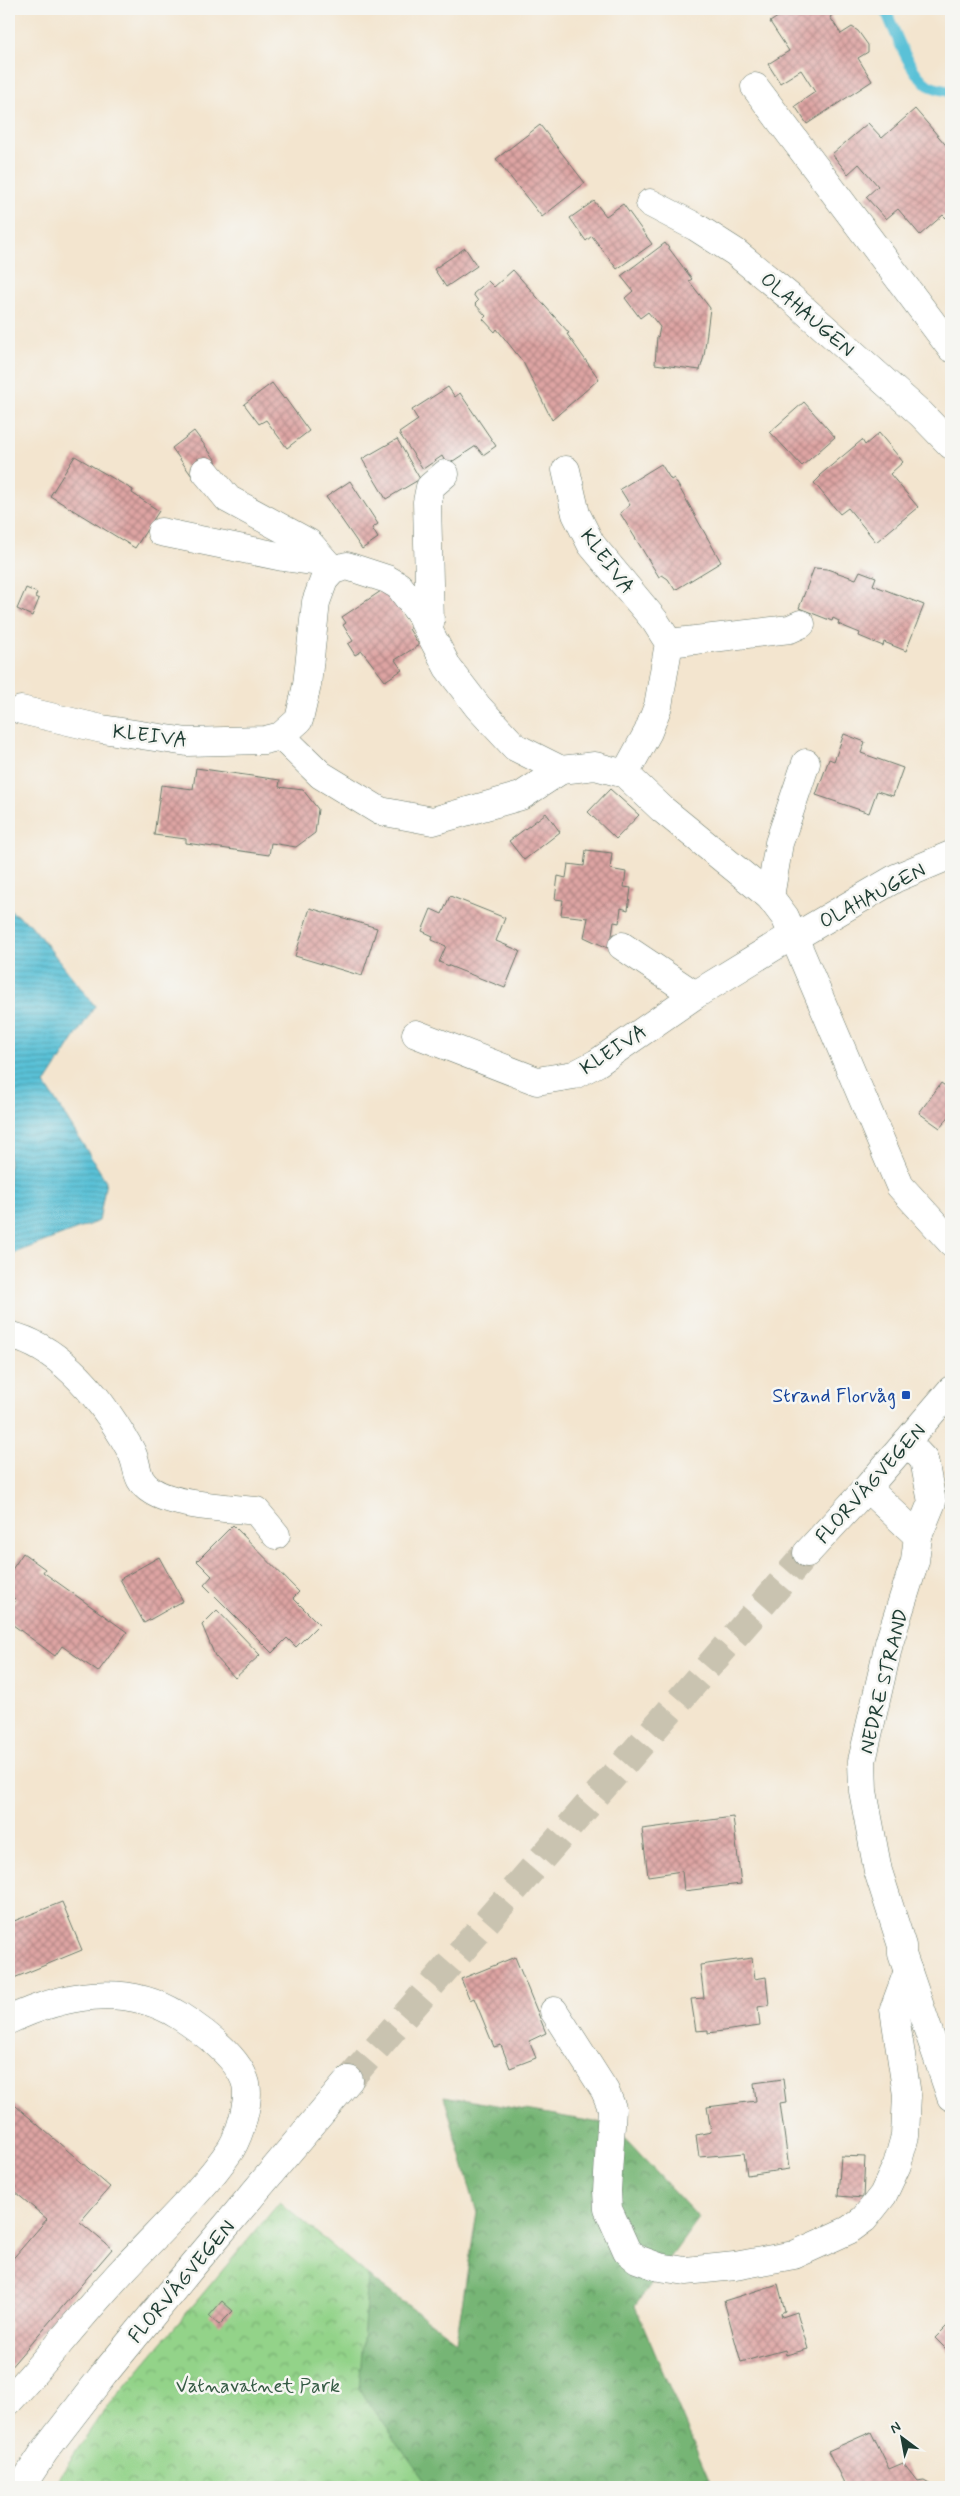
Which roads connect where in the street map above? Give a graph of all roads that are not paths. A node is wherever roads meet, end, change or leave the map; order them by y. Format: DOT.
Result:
graph roads {
  1 [pos="755,88"];
  2 [pos="650,203"];
  3 [pos="951,348"];
  4 [pos="951,445"];
  5 [pos="566,470"];
  6 [pos="206,471"];
  7 [pos="445,474"];
  8 [pos="161,532"];
  9 [pos="329,567"];
  10 [pos="800,624"];
  11 [pos="427,628"];
  12 [pos="669,643"];
  13 [pos="21,710"];
  14 [pos="281,736"];
  15 [pos="806,763"];
  16 [pos="561,770"];
  17 [pos="625,774"];
  18 [pos="951,855"];
  19 [pos="770,897"];
  20 [pos="793,935"];
  21 [pos="622,946"];
  22 [pos="695,995"];
  23 [pos="416,1034"];
  24 [pos="951,1242"];
  25 [pos="9,1335"];
  26 [pos="951,1390"];
  27 [pos="907,1442"];
  28 [pos="867,1488"];
  29 [pos="276,1535"];
  30 [pos="918,1536"];
  31 [pos="807,1553"];
  32 [pos="908,1971"];
  33 [pos="554,2011"];
  34 [pos="9,2020"];
  35 [pos="350,2080"];
  36 [pos="951,2098"];
  37 [pos="9,2401"];
  38 [pos="21,2487"];
  1 -- 3 [label="street"];
  2 -- 4 [label="street, OLAHAUGEN"];
  5 -- 12 [label="street, KLEIVA"];
  6 -- 9 [label="street"];
  7 -- 11 [label="street"];
  8 -- 9 [label="street"];
  9 -- 11 [label="street"];
  9 -- 14 [label="street"];
  10 -- 12 [label="street"];
  11 -- 16 [label="street"];
  12 -- 17 [label="street"];
  13 -- 14 [label="street, KLEIVA"];
  14 -- 16 [label="street"];
  15 -- 19 [label="street"];
  16 -- 17 [label="street"];
  17 -- 19 [label="street"];
  18 -- 20 [label="street, OLAHAUGEN"];
  19 -- 20 [label="street"];
  20 -- 22 [label="street, KLEIVA"];
  20 -- 24 [label="street"];
  21 -- 22 [label="street"];
  22 -- 23 [label="street, KLEIVA"];
  25 -- 29 [label="street"];
  26 -- 27 [label="street, FLORVÅGVEGEN"];
  27 -- 28 [label="street, FLORVÅGVEGEN"];
  27 -- 30 [label="street, NEDRE STRAND"];
  28 -- 30 [label="street"];
  28 -- 31 [label="street, FLORVÅGVEGEN"];
  30 -- 32 [label="street, NEDRE STRAND"];
  32 -- 33 [label="street"];
  32 -- 36 [label="street, NEDRE STRAND"];
  34 -- 37 [label="street"];
  35 -- 38 [label="street, FLORVÅGVEGEN"];
}
